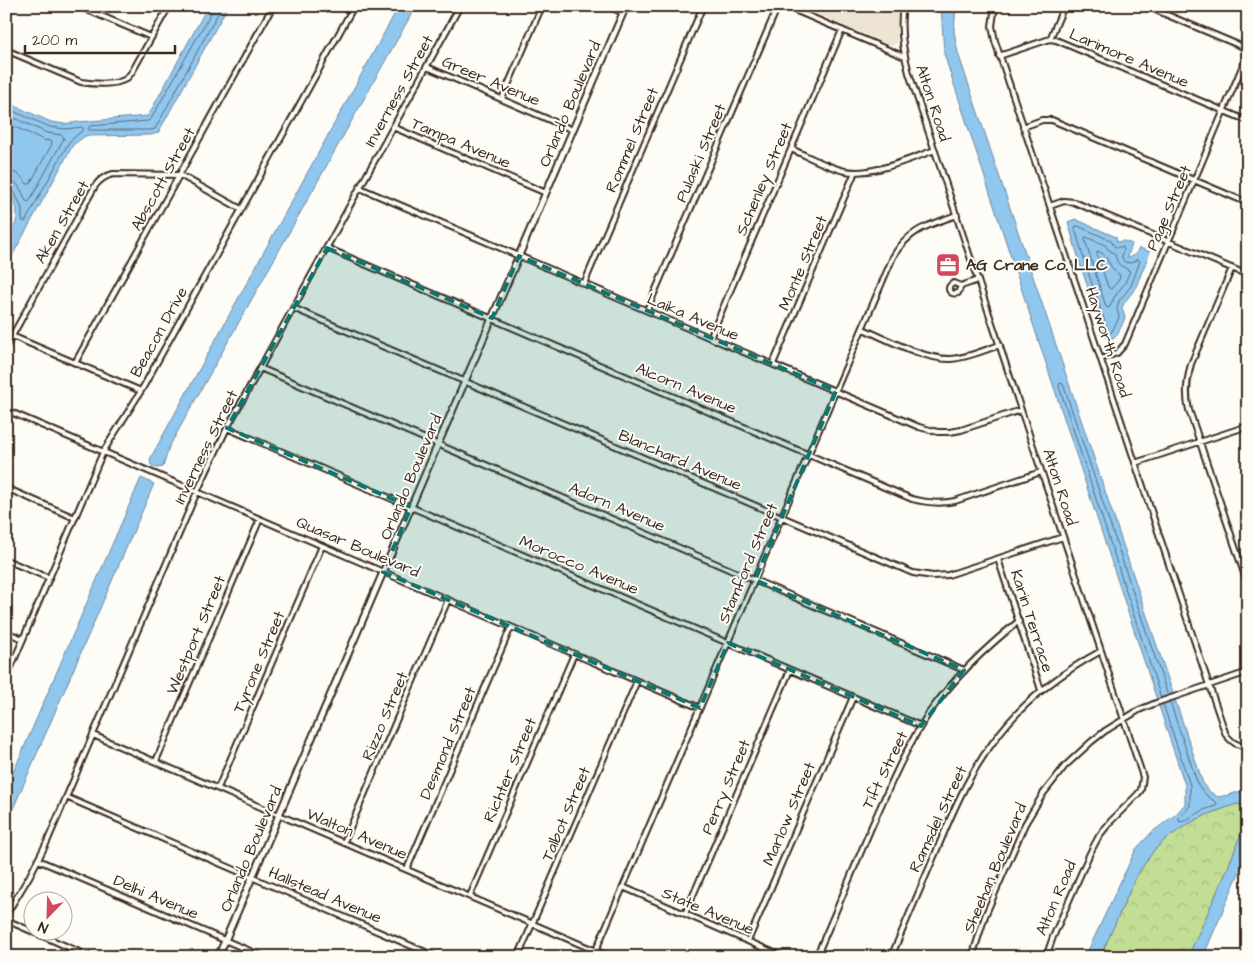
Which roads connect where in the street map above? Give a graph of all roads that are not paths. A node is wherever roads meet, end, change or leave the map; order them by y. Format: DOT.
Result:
graph roads {
  1 [pos="78,6"];
  2 [pos="169,6"];
  3 [pos="273,6"];
  4 [pos="354,6"];
  5 [pos="460,6"];
  6 [pos="542,6"];
  7 [pos="608,6"];
  8 [pos="626,6"];
  9 [pos="703,6"];
  10 [pos="778,6"];
  11 [pos="785,6"];
  12 [pos="903,6"];
  13 [pos="995,6"];
  14 [pos="1064,6"];
  15 [pos="1146,6"];
  16 [pos="623,13"];
  17 [pos="842,30"];
  18 [pos="151,37"];
  19 [pos="1050,39"];
  20 [pos="1248,49"];
  21 [pos="6,50"];
  22 [pos="1248,53"];
  23 [pos="999,56"];
  24 [pos="905,57"];
  25 [pos="427,67"];
  26 [pos="502,99"];
  27 [pos="1224,111"];
  28 [pos="1248,121"];
  29 [pos="1023,127"];
  30 [pos="393,128"];
  31 [pos="573,130"];
  32 [pos="791,149"];
  33 [pos="935,150"];
  34 [pos="855,172"];
  35 [pos="180,174"];
  36 [pos="1194,180"];
  37 [pos="360,188"];
  38 [pos="546,193"];
  39 [pos="1248,202"];
  40 [pos="1050,206"];
  41 [pos="242,209"];
  42 [pos="957,215"];
  43 [pos="1169,242"];
  44 [pos="327,248"];
  45 [pos="519,256"];
  46 [pos="1232,268"];
  47 [pos="1248,275"];
  48 [pos="978,280"];
  49 [pos="584,284"];
  50 [pos="961,286"];
  51 [pos="294,308"];
  52 [pos="647,310"];
  53 [pos="492,318"];
  54 [pos="863,329"];
  55 [pos="12,336"];
  56 [pos="710,338"];
  57 [pos="1000,345"];
  58 [pos="6,347"];
  59 [pos="1101,359"];
  60 [pos="75,363"];
  61 [pos="773,364"];
  62 [pos="260,368"];
  63 [pos="465,381"];
  64 [pos="141,391"];
  65 [pos="836,392"];
  66 [pos="6,410"];
  67 [pos="1021,410"];
  68 [pos="1248,426"];
  69 [pos="227,428"];
  70 [pos="1200,442"];
  71 [pos="438,444"];
  72 [pos="104,452"];
  73 [pos="809,454"];
  74 [pos="1135,463"];
  75 [pos="1042,472"];
  76 [pos="6,488"];
  77 [pos="197,492"];
  78 [pos="411,507"];
  79 [pos="782,517"];
  80 [pos="75,518"];
  81 [pos="260,519"];
  82 [pos="1063,537"];
  83 [pos="322,546"];
  84 [pos="998,559"];
  85 [pos="6,560"];
  86 [pos="383,572"];
  87 [pos="49,578"];
  88 [pos="755,580"];
  89 [pos="1248,585"];
  90 [pos="448,600"];
  91 [pos="1019,621"];
  92 [pos="511,627"];
  93 [pos="6,632"];
  94 [pos="23,639"];
  95 [pos="728,643"];
  96 [pos="1101,651"];
  97 [pos="574,654"];
  98 [pos="790,670"];
  99 [pos="964,670"];
  100 [pos="1248,672"];
  101 [pos="6,679"];
  102 [pos="637,681"];
  103 [pos="1209,685"];
  104 [pos="1041,690"];
  105 [pos="853,697"];
  106 [pos="700,708"];
  107 [pos="1123,719"];
  108 [pos="921,726"];
  109 [pos="93,734"];
  110 [pos="1248,746"];
  111 [pos="156,762"];
  112 [pos="218,788"];
  113 [pos="66,798"];
  114 [pos="279,814"];
  115 [pos="344,842"];
  116 [pos="38,860"];
  117 [pos="407,869"];
  118 [pos="252,877"];
  119 [pos="622,888"];
  120 [pos="470,896"];
  121 [pos="685,914"];
  122 [pos="6,915"];
  123 [pos="6,920"];
  124 [pos="533,923"];
  125 [pos="225,940"];
  126 [pos="748,942"];
  127 [pos="1248,947"];
  128 [pos="596,950"];
  129 [pos="91,957"];
  130 [pos="218,957"];
  131 [pos="264,957"];
  132 [pos="437,957"];
  133 [pos="518,957"];
  134 [pos="610,957"];
  135 [pos="784,957"];
  136 [pos="816,957"];
  137 [pos="891,957"];
  138 [pos="972,957"];
  139 [pos="1046,957"];
  140 [pos="1243,957"];
  1 -- 18 [label="street"];
  2 -- 18 [label="street"];
  3 -- 35 [label="street, Abscott Street"];
  4 -- 41 [label="street, Beacon Drive"];
  5 -- 25 [label="street, Inverness Street"];
  6 -- 26 [label="street"];
  7 -- 16 [label="street"];
  8 -- 16 [label="street, Orlando Boulevard"];
  9 -- 49 [label="street, Rommel Street"];
  10 -- 52 [label="street, Pulaski Street"];
  11 -- 17 [label="street"];
  12 -- 24 [label="street, Alton Road"];
  13 -- 23 [label="street, Hayworth Road"];
  14 -- 19 [label="street"];
  15 -- 20 [label="street"];
  16 -- 31 [label="street, Orlando Boulevard"];
  17 -- 24 [label="street"];
  17 -- 32 [label="street, Schenley Street"];
  18 -- 21 [label="street"];
  19 -- 23 [label="street, Larimore Avenue"];
  19 -- 27 [label="street, Larimore Avenue"];
  22 -- 27 [label="street, Page Street"];
  23 -- 29 [label="street, Hayworth Road"];
  24 -- 33 [label="street, Alton Road"];
  25 -- 26 [label="street, Greer Avenue"];
  25 -- 30 [label="street, Inverness Street"];
  26 -- 31 [label="street, Greer Avenue"];
  27 -- 28 [label="street, Larimore Avenue"];
  27 -- 36 [label="street, Page Street"];
  29 -- 36 [label="street"];
  29 -- 40 [label="street, Hayworth Road"];
  30 -- 37 [label="street, Inverness Street"];
  30 -- 38 [label="street, Tampa Avenue"];
  31 -- 38 [label="street, Orlando Boulevard"];
  32 -- 34 [label="street"];
  32 -- 56 [label="street, Schenley Street"];
  33 -- 34 [label="street"];
  33 -- 42 [label="street, Alton Road"];
  34 -- 61 [label="street, Monte Street"];
  35 -- 41 [label="street"];
  35 -- 55 [label="street, Aken Street"];
  35 -- 60 [label="street, Abscott Street"];
  36 -- 39 [label="street"];
  36 -- 43 [label="street, Page Street"];
  37 -- 44 [label="street, Inverness Street"];
  37 -- 45 [label="street, Laika Avenue"];
  38 -- 45 [label="street, Orlando Boulevard"];
  40 -- 43 [label="street"];
  40 -- 59 [label="street, Hayworth Road"];
  41 -- 64 [label="street, Beacon Drive"];
  42 -- 48 [label="street, Alton Road"];
  42 -- 54 [label="street, Stamford Street"];
  43 -- 46 [label="street"];
  43 -- 59 [label="street, Page Street"];
  44 -- 51 [label="street, Inverness Street"];
  44 -- 53 [label="street, Alcorn Avenue"];
  45 -- 49 [label="street, Laika Avenue"];
  45 -- 53 [label="street, Orlando Boulevard"];
  46 -- 47 [label="street"];
  46 -- 70 [label="street"];
  48 -- 50 [label="street"];
  48 -- 57 [label="street, Alton Road"];
  49 -- 52 [label="street, Laika Avenue"];
  51 -- 62 [label="street, Inverness Street"];
  51 -- 63 [label="street, Blanchard Avenue"];
  52 -- 56 [label="street, Laika Avenue"];
  53 -- 63 [label="street, Orlando Boulevard"];
  53 -- 73 [label="street, Alcorn Avenue"];
  54 -- 57 [label="street"];
  54 -- 65 [label="street, Stamford Street"];
  55 -- 58 [label="street, Aken Street"];
  55 -- 60 [label="street"];
  56 -- 61 [label="street, Laika Avenue"];
  57 -- 67 [label="street, Alton Road"];
  59 -- 74 [label="street, Hayworth Road"];
  60 -- 64 [label="street"];
  61 -- 65 [label="street, Laika Avenue"];
  62 -- 69 [label="street, Inverness Street"];
  62 -- 71 [label="street, Adorn Avenue"];
  63 -- 71 [label="street, Orlando Boulevard"];
  63 -- 79 [label="street, Blanchard Avenue"];
  64 -- 72 [label="street, Beacon Drive"];
  65 -- 67 [label="street, Laika Avenue"];
  65 -- 73 [label="street, Stamford Street"];
  66 -- 72 [label="street, Quasar Boulevard"];
  67 -- 75 [label="street, Alton Road"];
  68 -- 70 [label="street"];
  69 -- 77 [label="street, Inverness Street"];
  69 -- 78 [label="street, Morocco Avenue"];
  70 -- 74 [label="street"];
  70 -- 89 [label="street"];
  71 -- 78 [label="street, Orlando Boulevard"];
  71 -- 88 [label="street, Adorn Avenue"];
  72 -- 77 [label="street, Quasar Boulevard"];
  72 -- 80 [label="street, Beacon Drive"];
  73 -- 75 [label="street, Alcorn Avenue"];
  73 -- 79 [label="street, Stamford Street"];
  74 -- 103 [label="street, Hayworth Road"];
  75 -- 82 [label="street, Alton Road"];
  76 -- 80 [label="street"];
  77 -- 81 [label="street, Quasar Boulevard"];
  77 -- 109 [label="street, Inverness Street"];
  78 -- 86 [label="street, Orlando Boulevard"];
  78 -- 95 [label="street, Morocco Avenue"];
  79 -- 84 [label="street, Blanchard Avenue"];
  79 -- 88 [label="street, Stamford Street"];
  80 -- 87 [label="street, Beacon Drive"];
  81 -- 83 [label="street, Quasar Boulevard"];
  81 -- 111 [label="street, Westport Street"];
  82 -- 84 [label="street, Blanchard Avenue"];
  82 -- 96 [label="street, Alton Road"];
  83 -- 86 [label="street, Quasar Boulevard"];
  83 -- 112 [label="street, Tyrone Street"];
  84 -- 91 [label="street, Karin Terrace"];
  85 -- 87 [label="street"];
  86 -- 90 [label="street, Quasar Boulevard"];
  86 -- 114 [label="street, Orlando Boulevard"];
  87 -- 94 [label="street, Beacon Drive"];
  88 -- 95 [label="street, Stamford Street"];
  88 -- 99 [label="street, Adorn Avenue"];
  90 -- 92 [label="street, Quasar Boulevard"];
  90 -- 115 [label="street, Rizzo Street"];
  91 -- 99 [label="street, Tift Street"];
  91 -- 104 [label="street, Karin Terrace"];
  92 -- 97 [label="street, Quasar Boulevard"];
  92 -- 117 [label="street, Desmond Street"];
  93 -- 94 [label="street"];
  94 -- 101 [label="street, Beacon Drive"];
  95 -- 98 [label="street, Morocco Avenue"];
  95 -- 106 [label="street, Stamford Street"];
  96 -- 104 [label="street, Ramsdel Street"];
  96 -- 107 [label="street, Alton Road"];
  97 -- 102 [label="street, Quasar Boulevard"];
  97 -- 120 [label="street, Richter Street"];
  98 -- 105 [label="street, Morocco Avenue"];
  98 -- 121 [label="street, Perry Street"];
  99 -- 108 [label="street, Tift Street"];
  100 -- 103 [label="street, Sheehan Boulevard"];
  102 -- 106 [label="street, Quasar Boulevard"];
  102 -- 124 [label="street, Talbot Street"];
  103 -- 107 [label="street, Sheehan Boulevard"];
  103 -- 110 [label="street, Hayworth Road"];
  104 -- 137 [label="street, Ramsdel Street"];
  105 -- 108 [label="street, Morocco Avenue"];
  105 -- 126 [label="street, Marlow Street"];
  106 -- 119 [label="street, Stamford Street"];
  107 -- 138 [label="street, Sheehan Boulevard"];
  107 -- 139 [label="street, Alton Road"];
  108 -- 136 [label="street, Tift Street"];
  109 -- 111 [label="street, Walton Avenue"];
  109 -- 113 [label="street, Inverness Street"];
  111 -- 112 [label="street, Walton Avenue"];
  112 -- 114 [label="street, Walton Avenue"];
  113 -- 116 [label="street, Inverness Street"];
  113 -- 118 [label="street, Hallstead Avenue"];
  114 -- 115 [label="street, Walton Avenue"];
  114 -- 118 [label="street, Orlando Boulevard"];
  115 -- 117 [label="street, Walton Avenue"];
  116 -- 122 [label="street, Inverness Street"];
  116 -- 125 [label="street, Delhi Avenue"];
  117 -- 120 [label="street, Walton Avenue"];
  118 -- 125 [label="street, Orlando Boulevard"];
  118 -- 132 [label="street, Hallstead Avenue"];
  119 -- 121 [label="street, State Avenue"];
  119 -- 128 [label="street, Stamford Street"];
  120 -- 124 [label="street, Walton Avenue"];
  121 -- 126 [label="street, State Avenue"];
  123 -- 129 [label="street"];
  124 -- 128 [label="street, Walton Avenue"];
  124 -- 133 [label="street, Talbot Street"];
  125 -- 130 [label="street, Orlando Boulevard"];
  125 -- 131 [label="street, Delhi Avenue"];
  126 -- 135 [label="street, State Avenue"];
  127 -- 140 [label="street"];
  128 -- 134 [label="street, Walton Avenue"];
}
